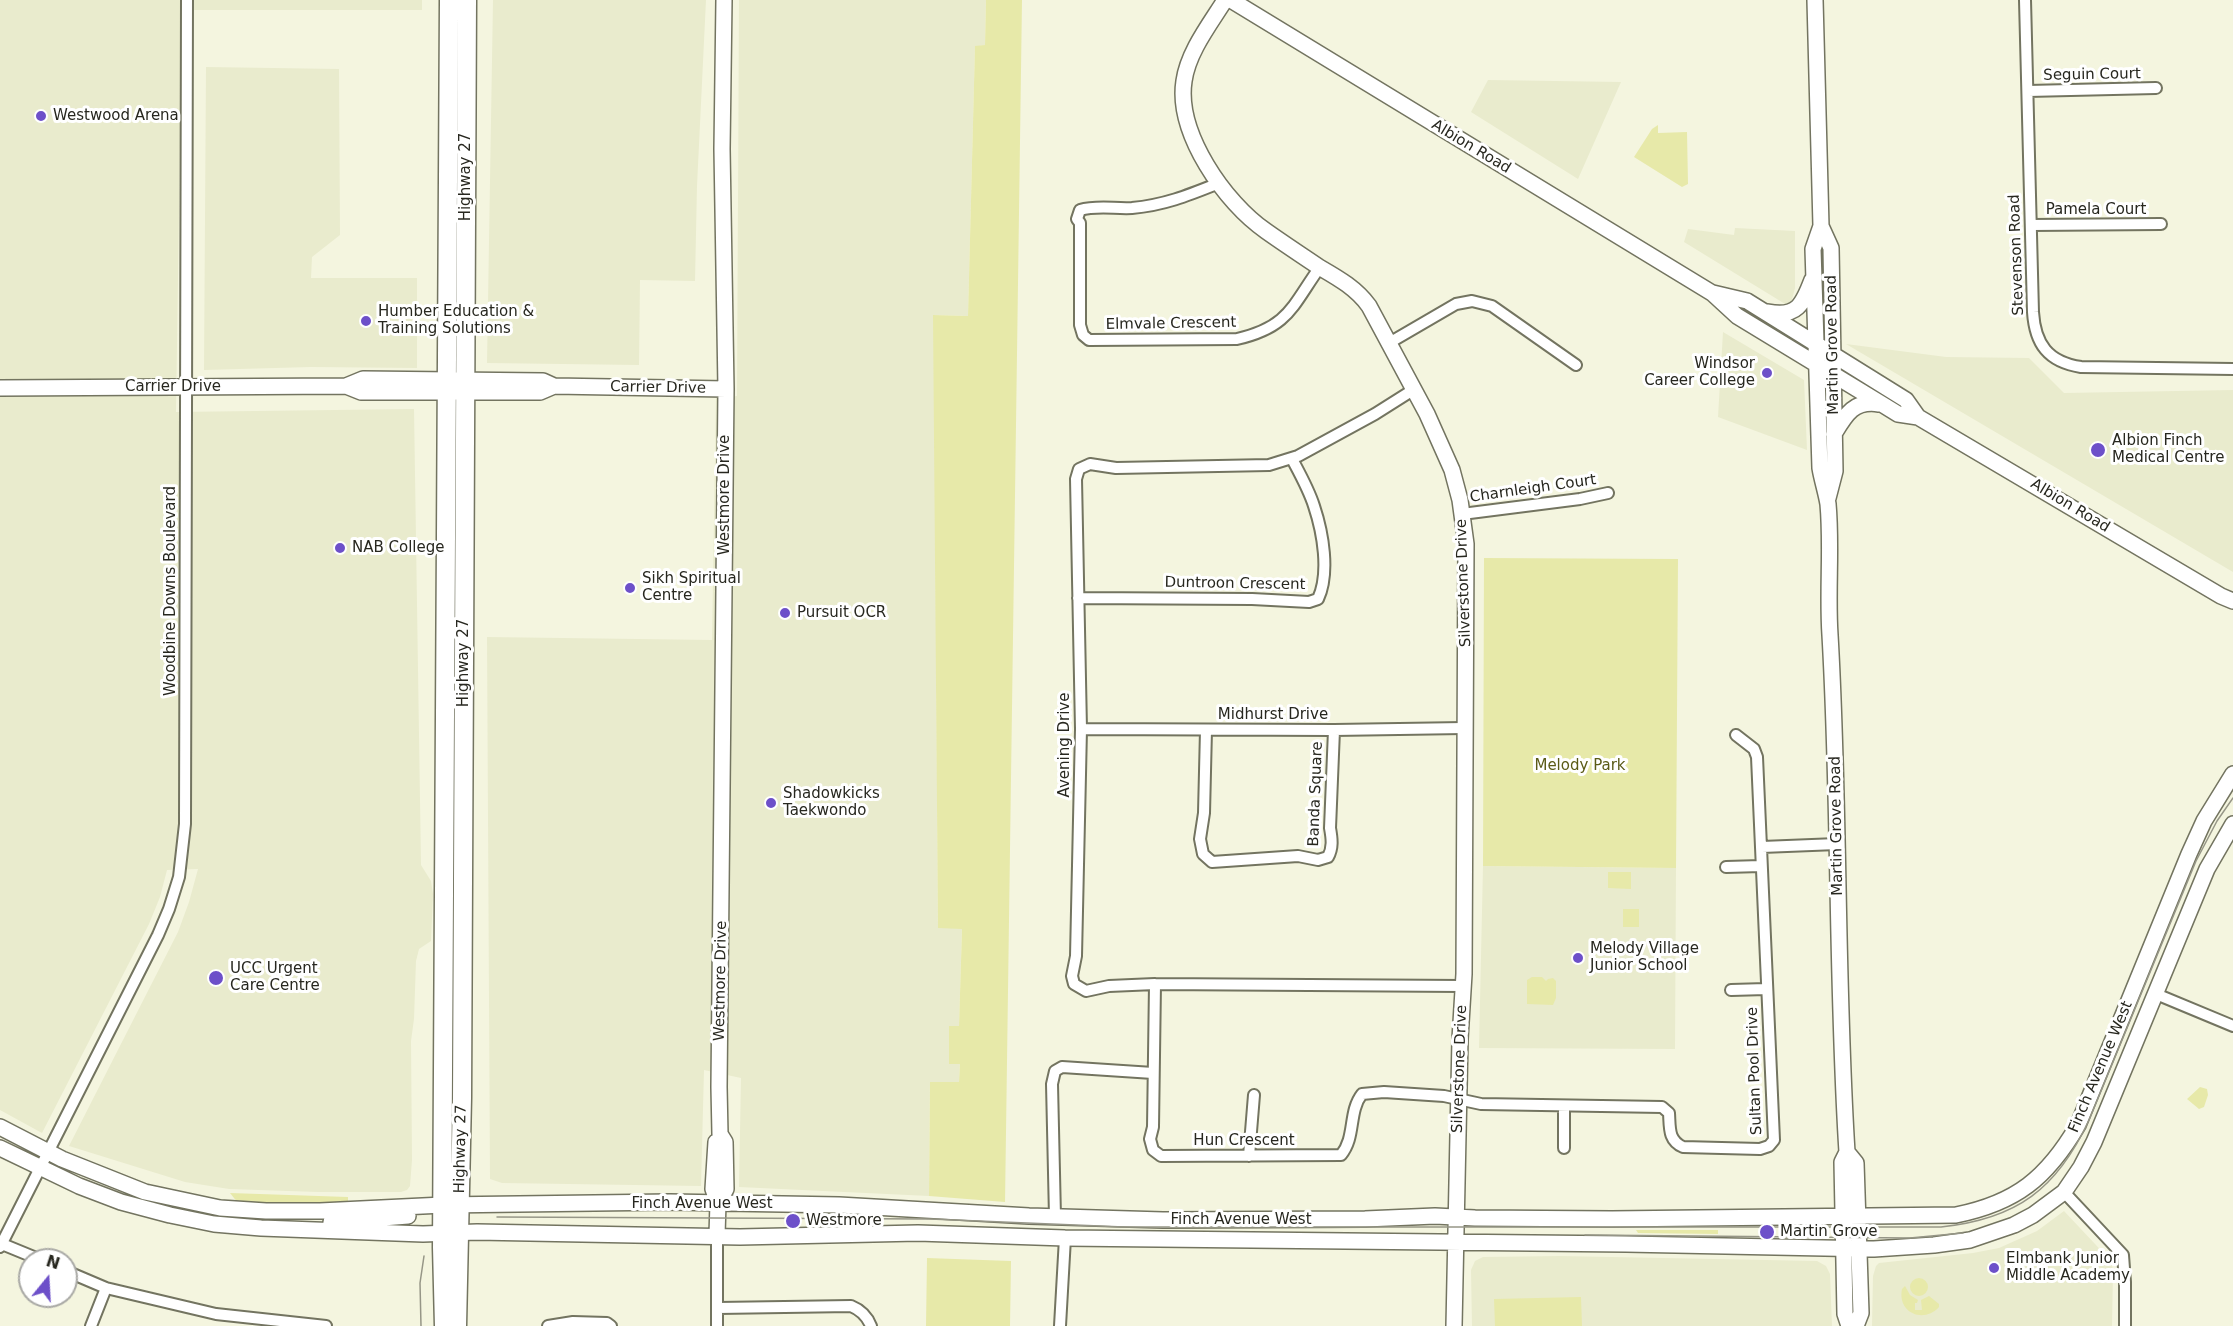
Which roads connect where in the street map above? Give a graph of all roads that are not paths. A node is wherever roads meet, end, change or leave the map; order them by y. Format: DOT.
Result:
graph roads {
  1 [pos="187,0"];
  2 [pos="449,0"];
  3 [pos="467,0"];
  4 [pos="724,0"];
  5 [pos="1225,0"];
  6 [pos="1231,0"];
  7 [pos="1815,0"];
  8 [pos="2025,0"];
  9 [pos="2156,88"];
  10 [pos="2028,91"];
  11 [pos="1219,183"];
  12 [pos="2031,225"];
  13 [pos="2162,225"];
  14 [pos="1821,226"];
  15 [pos="1320,267"];
  16 [pos="1814,274"];
  17 [pos="1712,293"];
  18 [pos="1764,312"];
  19 [pos="1389,343"];
  20 [pos="1816,344"];
  21 [pos="1833,354"];
  22 [pos="1817,364"];
  23 [pos="1576,365"];
  24 [pos="2233,369"];
  25 [pos="1833,374"];
  26 [pos="446,385"];
  27 [pos="186,386"];
  28 [pos="465,386"];
  29 [pos="0,388"];
  30 [pos="726,389"];
  31 [pos="1413,390"];
  32 [pos="1885,406"];
  33 [pos="1918,417"];
  34 [pos="1834,434"];
  35 [pos="1292,459"];
  36 [pos="1608,493"];
  37 [pos="1827,501"];
  38 [pos="1462,514"];
  39 [pos="1078,598"];
  40 [pos="2227,598"];
  41 [pos="2233,607"];
  42 [pos="1464,728"];
  43 [pos="1081,729"];
  44 [pos="1206,730"];
  45 [pos="1334,730"];
  46 [pos="1736,735"];
  47 [pos="2233,774"];
  48 [pos="2233,825"];
  49 [pos="1837,844"];
  50 [pos="1762,847"];
  51 [pos="1761,866"];
  52 [pos="1726,867"];
  53 [pos="1155,984"];
  54 [pos="1463,986"];
  55 [pos="1766,989"];
  56 [pos="1731,990"];
  57 [pos="2156,994"];
  58 [pos="2233,1026"];
  59 [pos="1153,1073"];
  60 [pos="1254,1095"];
  61 [pos="1458,1098"];
  62 [pos="1564,1106"];
  63 [pos="0,1127"];
  64 [pos="0,1148"];
  65 [pos="1564,1148"];
  66 [pos="47,1152"];
  67 [pos="1847,1152"];
  68 [pos="1249,1156"];
  69 [pos="39,1168"];
  70 [pos="2064,1192"];
  71 [pos="718,1203"];
  72 [pos="220,1208"];
  73 [pos="452,1209"];
  74 [pos="1055,1217"];
  75 [pos="1455,1217"];
  76 [pos="1842,1217"];
  77 [pos="1858,1217"];
  78 [pos="214,1224"];
  79 [pos="280,1229"];
  80 [pos="451,1233"];
  81 [pos="717,1235"];
  82 [pos="1065,1238"];
  83 [pos="1455,1243"];
  84 [pos="1,1245"];
  85 [pos="1843,1248"];
  86 [pos="1859,1248"];
  87 [pos="18,1251"];
  88 [pos="78,1276"];
  89 [pos="106,1288"];
  90 [pos="718,1308"];
  91 [pos="216,1314"];
  92 [pos="92,1326"];
  93 [pos="214,1326"];
  94 [pos="326,1326"];
  95 [pos="444,1326"];
  96 [pos="457,1326"];
  97 [pos="548,1326"];
  98 [pos="611,1326"];
  99 [pos="717,1326"];
  100 [pos="871,1326"];
  101 [pos="1060,1326"];
  102 [pos="1454,1326"];
  103 [pos="1849,1326"];
  104 [pos="1856,1326"];
  105 [pos="2125,1326"];
  1 -- 27 [label="street, Woodbine Downs Boulevard"];
  2 -- 26 [label="main road, Highway 27"];
  3 -- 28 [label="main road, Highway 27"];
  4 -- 30 [label="main road, Westmore Drive"];
  5 -- 11 [label="main road, Silverstone Drive"];
  6 -- 17 [label="main road, Albion Road"];
  7 -- 14 [label="main road, Martin Grove Road"];
  8 -- 10 [label="street, Stevenson Road"];
  9 -- 10 [label="street, Seguin Court"];
  10 -- 12 [label="street, Stevenson Road"];
  11 -- 15 [label="main road, Silverstone Drive"];
  11 -- 15 [label="street, Elmvale Crescent"];
  12 -- 13 [label="street, Pamela Court"];
  12 -- 24 [label="street, Stevenson Road"];
  14 -- 16 [label="main road, Martin Grove Road"];
  14 -- 21 [label="main road, Martin Grove Road"];
  15 -- 19 [label="main road, Silverstone Drive"];
  16 -- 18 [label="main road"];
  16 -- 20 [label="main road, Martin Grove Road"];
  17 -- 18 [label="main road, Albion Road"];
  17 -- 22 [label="main road, Albion Road"];
  18 -- 20 [label="main road, Albion Road"];
  19 -- 23 [label="street"];
  19 -- 31 [label="main road, Silverstone Drive"];
  20 -- 21 [label="main road, Albion Road"];
  20 -- 22 [label="main road, Martin Grove Road"];
  21 -- 25 [label="main road, Martin Grove Road"];
  21 -- 33 [label="main road, Albion Road"];
  22 -- 25 [label="main road, Albion Road"];
  22 -- 37 [label="main road, Martin Grove Road"];
  25 -- 32 [label="main road, Albion Road"];
  25 -- 34 [label="main road, Martin Grove Road"];
  26 -- 27 [label="main road, Carrier Drive"];
  26 -- 28 [label="main road, Carrier Drive"];
  26 -- 73 [label="main road, Highway 27"];
  27 -- 29 [label="main road, Carrier Drive"];
  27 -- 66 [label="street, Woodbine Downs Boulevard"];
  28 -- 30 [label="main road, Carrier Drive"];
  28 -- 73 [label="main road, Highway 27"];
  30 -- 71 [label="main road, Westmore Drive"];
  31 -- 35 [label="street, Avening Drive"];
  31 -- 38 [label="main road, Silverstone Drive"];
  32 -- 33 [label="main road, Albion Road"];
  32 -- 34 [label="main road"];
  33 -- 40 [label="main road, Albion Road"];
  34 -- 37 [label="main road, Martin Grove Road"];
  35 -- 39 [label="street, Avening Drive"];
  35 -- 39 [label="street, Duntroon Crescent"];
  36 -- 38 [label="street, Charnleigh Court"];
  37 -- 49 [label="main road, Martin Grove Road"];
  38 -- 42 [label="main road, Silverstone Drive"];
  39 -- 43 [label="street, Avening Drive"];
  40 -- 41 [label="main road, Albion Road"];
  42 -- 45 [label="street, Midhurst Drive"];
  42 -- 54 [label="main road, Silverstone Drive"];
  43 -- 44 [label="street, Midhurst Drive"];
  43 -- 53 [label="street, Avening Drive"];
  44 -- 45 [label="street, Midhurst Drive"];
  44 -- 45 [label="street, Banda Square"];
  46 -- 50 [label="street, Sultan Pool Drive"];
  47 -- 77 [label="main road, Finch Avenue West"];
  48 -- 57 [label="main road, Finch Avenue West"];
  49 -- 50 [label="street"];
  49 -- 67 [label="main road, Martin Grove Road"];
  50 -- 51 [label="street, Sultan Pool Drive"];
  51 -- 52 [label="street"];
  51 -- 55 [label="street, Sultan Pool Drive"];
  53 -- 54 [label="street, Avening Drive"];
  53 -- 59 [label="street, Hun Crescent"];
  54 -- 61 [label="main road, Silverstone Drive"];
  55 -- 56 [label="street"];
  55 -- 62 [label="street, Sultan Pool Drive"];
  57 -- 58 [label="street"];
  57 -- 70 [label="main road, Finch Avenue West"];
  59 -- 68 [label="street, Hun Crescent"];
  59 -- 74 [label="street"];
  60 -- 68 [label="street"];
  61 -- 62 [label="street, Sultan Pool Drive"];
  61 -- 68 [label="street, Hun Crescent"];
  61 -- 75 [label="main road, Silverstone Drive"];
  62 -- 65 [label="street"];
  63 -- 66 [label="main road, Finch Avenue West"];
  64 -- 69 [label="main road, Finch Avenue West"];
  66 -- 69 [label="street, Woodbine Downs Boulevard"];
  66 -- 72 [label="main road, Finch Avenue West"];
  67 -- 76 [label="main road, Martin Grove Road"];
  67 -- 77 [label="main road, Martin Grove Road"];
  69 -- 78 [label="main road, Finch Avenue West"];
  69 -- 84 [label="street, Woodbine Downs Boulevard"];
  70 -- 86 [label="main road, Finch Avenue West"];
  70 -- 105 [label="street"];
  71 -- 73 [label="main road, Finch Avenue West"];
  71 -- 74 [label="main road, Finch Avenue West"];
  71 -- 81 [label="main road, Westmore Drive"];
  72 -- 73 [label="main road, Finch Avenue West"];
  72 -- 78 [label="main road"];
  73 -- 79 [label="main road, Finch Avenue West"];
  73 -- 80 [label="main road, Highway 27"];
  74 -- 75 [label="main road, Finch Avenue West"];
  75 -- 76 [label="main road, Finch Avenue West"];
  75 -- 83 [label="main road, Silverstone Drive"];
  76 -- 77 [label="main road, Finch Avenue West"];
  76 -- 85 [label="main road, Martin Grove Road"];
  77 -- 86 [label="main road, Martin Grove Road"];
  78 -- 79 [label="main road, Finch Avenue West"];
  79 -- 80 [label="main road, Finch Avenue West"];
  80 -- 81 [label="main road, Finch Avenue West"];
  80 -- 95 [label="main road, Highway 27"];
  80 -- 96 [label="main road, Highway 27"];
  81 -- 82 [label="main road, Finch Avenue West"];
  81 -- 90 [label="street, Westmore Drive"];
  82 -- 83 [label="main road, Finch Avenue West"];
  82 -- 101 [label="street"];
  83 -- 85 [label="main road, Finch Avenue West"];
  83 -- 102 [label="main road, Silverstone Drive"];
  84 -- 87 [label="street"];
  85 -- 86 [label="main road, Finch Avenue West"];
  85 -- 103 [label="main road, Martin Grove Road"];
  86 -- 104 [label="main road, Martin Grove Road"];
  88 -- 89 [label="street"];
  89 -- 91 [label="street"];
  89 -- 92 [label="street"];
  90 -- 99 [label="street, Westmore Drive"];
  90 -- 100 [label="street"];
  91 -- 93 [label="street"];
  91 -- 94 [label="street"];
  97 -- 98 [label="street"];
}
